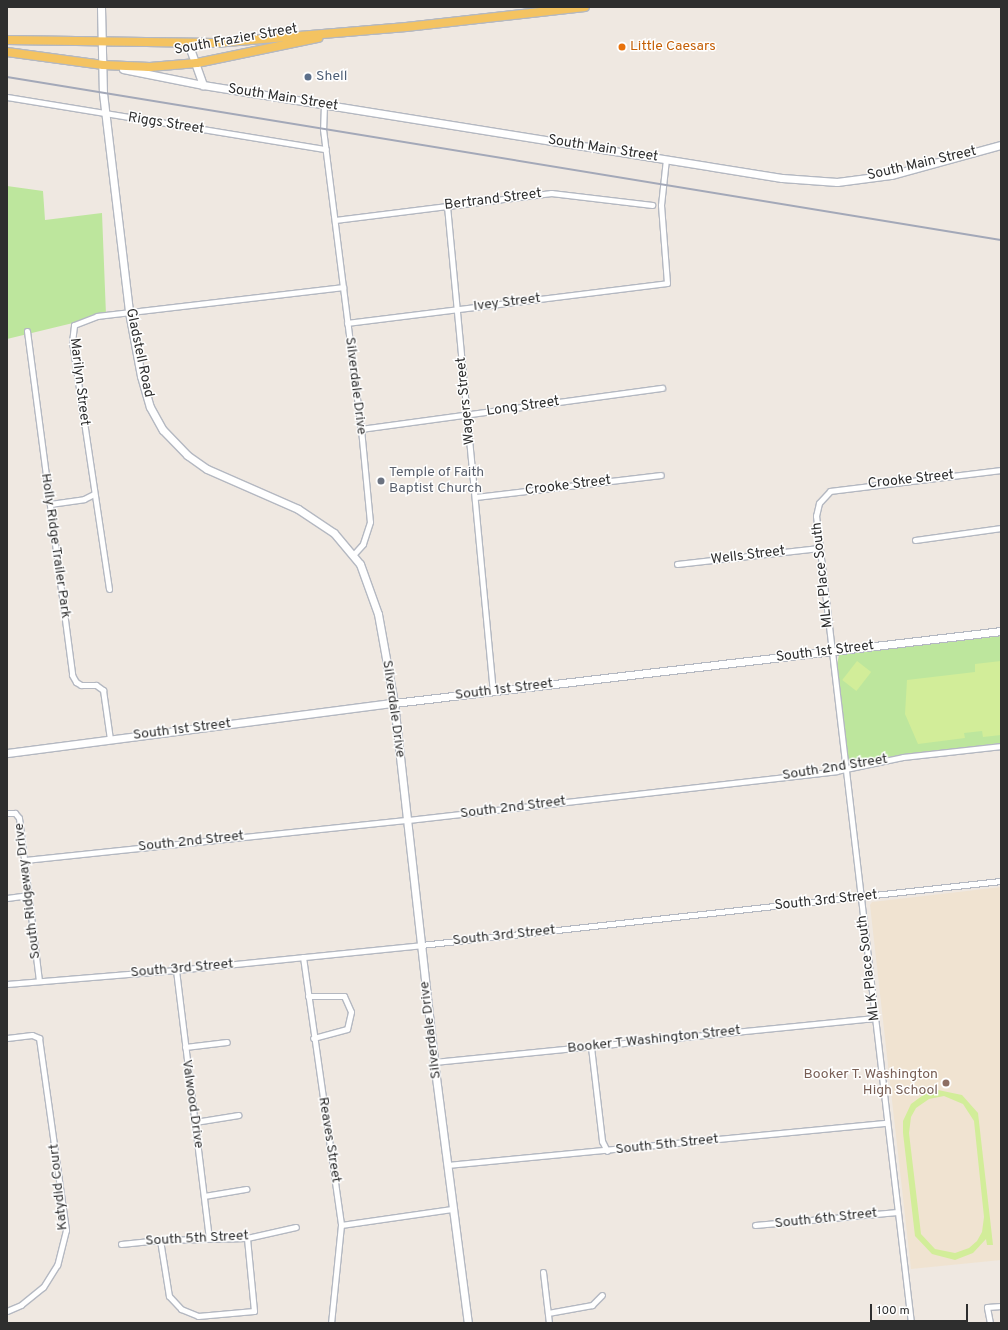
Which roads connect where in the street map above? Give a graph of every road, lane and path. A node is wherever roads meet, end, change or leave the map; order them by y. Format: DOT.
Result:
graph roads {
  1 [pos="102,7"];
  2 [pos="585,7"];
  3 [pos="350,32"];
  4 [pos="7,40"];
  5 [pos="104,43"];
  6 [pos="188,43"];
  7 [pos="7,52"];
  8 [pos="197,63"];
  9 [pos="103,65"];
  10 [pos="203,85"];
  11 [pos="7,97"];
  12 [pos="324,104"];
  13 [pos="106,115"];
  14 [pos="1001,145"];
  15 [pos="326,149"];
  16 [pos="666,159"];
  17 [pos="652,205"];
  18 [pos="447,206"];
  19 [pos="335,220"];
  20 [pos="343,287"];
  21 [pos="456,309"];
  22 [pos="130,312"];
  23 [pos="347,323"];
  24 [pos="27,332"];
  25 [pos="662,388"];
  26 [pos="468,414"];
  27 [pos="361,429"];
  28 [pos="1001,470"];
  29 [pos="660,475"];
  30 [pos="94,494"];
  31 [pos="823,496"];
  32 [pos="476,497"];
  33 [pos="50,504"];
  34 [pos="1001,528"];
  35 [pos="915,540"];
  36 [pos="819,548"];
  37 [pos="353,555"];
  38 [pos="677,564"];
  39 [pos="109,589"];
  40 [pos="1001,631"];
  41 [pos="831,651"];
  42 [pos="493,692"];
  43 [pos="394,703"];
  44 [pos="110,739"];
  45 [pos="1001,746"];
  46 [pos="7,753"];
  47 [pos="845,769"];
  48 [pos="7,813"];
  49 [pos="408,820"];
  50 [pos="24,860"];
  51 [pos="1001,881"];
  52 [pos="29,895"];
  53 [pos="860,897"];
  54 [pos="7,898"];
  55 [pos="421,945"];
  56 [pos="303,957"];
  57 [pos="176,970"];
  58 [pos="39,980"];
  59 [pos="7,984"];
  60 [pos="308,996"];
  61 [pos="874,1018"];
  62 [pos="7,1038"];
  63 [pos="314,1038"];
  64 [pos="227,1042"];
  65 [pos="185,1047"];
  66 [pos="591,1047"];
  67 [pos="434,1062"];
  68 [pos="238,1115"];
  69 [pos="195,1122"];
  70 [pos="887,1122"];
  71 [pos="607,1151"];
  72 [pos="447,1165"];
  73 [pos="246,1189"];
  74 [pos="204,1196"];
  75 [pos="452,1209"];
  76 [pos="897,1212"];
  77 [pos="342,1225"];
  78 [pos="755,1225"];
  79 [pos="296,1227"];
  80 [pos="209,1238"];
  81 [pos="247,1238"];
  82 [pos="160,1240"];
  83 [pos="121,1244"];
  84 [pos="543,1272"];
  85 [pos="602,1295"];
  86 [pos="1001,1306"];
  87 [pos="7,1311"];
  88 [pos="548,1313"];
  89 [pos="331,1323"];
  90 [pos="468,1323"];
  91 [pos="549,1323"];
  92 [pos="911,1323"];
  93 [pos="990,1323"];
  1 -- 5 [label="street, Gladstell Road"];
  2 -- 3 [label="main road, South Frazier Street"];
  3 -- 6 [label="main road, South Frazier Street"];
  3 -- 8 [label="main road, South Frazier Street"];
  4 -- 5 [label="main road, South Frazier Street"];
  5 -- 6 [label="main road, South Frazier Street"];
  5 -- 9 [label="street, Gladstell Road"];
  6 -- 8 [label="street"];
  7 -- 9 [label="main road, South Frazier Street"];
  8 -- 9 [label="main road, South Frazier Street"];
  8 -- 10 [label="street"];
  9 -- 10 [label="street, South Main Street"];
  9 -- 13 [label="street, Gladstell Road"];
  10 -- 12 [label="street, South Main Street"];
  11 -- 13 [label="street, Riggs Street"];
  12 -- 15 [label="street, Silverdale Drive"];
  12 -- 16 [label="street, South Main Street"];
  13 -- 15 [label="street, Riggs Street"];
  13 -- 22 [label="street, Gladstell Road"];
  14 -- 16 [label="street, South Main Street"];
  15 -- 19 [label="street, Silverdale Drive"];
  16 -- 21 [label="street, Ivey Street"];
  17 -- 18 [label="street, Bertrand Street"];
  18 -- 19 [label="street, Bertrand Street"];
  18 -- 21 [label="street, Wagers Street"];
  19 -- 20 [label="street, Silverdale Drive"];
  20 -- 22 [label="street, Marilyn Street"];
  20 -- 23 [label="street, Silverdale Drive"];
  21 -- 23 [label="street, Ivey Street"];
  21 -- 26 [label="street, Wagers Street"];
  22 -- 30 [label="street, Marilyn Street"];
  22 -- 37 [label="street, Gladstell Road"];
  23 -- 27 [label="street, Silverdale Drive"];
  24 -- 33 [label="street, Holly Ridge Trailer Park"];
  25 -- 26 [label="street, Long Street"];
  26 -- 27 [label="street, Long Street"];
  26 -- 32 [label="street, Wagers Street"];
  27 -- 37 [label="street, Silverdale Drive"];
  28 -- 31 [label="street, Crooke Street"];
  29 -- 32 [label="street, Crooke Street"];
  30 -- 33 [label="street"];
  30 -- 39 [label="street, Marilyn Street"];
  31 -- 36 [label="street, MLK Place South"];
  32 -- 42 [label="street, Wagers Street"];
  33 -- 44 [label="street, Holly Ridge Trailer Park"];
  34 -- 35 [label="street"];
  36 -- 38 [label="street, Wells Street"];
  36 -- 41 [label="street, MLK Place South"];
  37 -- 43 [label="street, Silverdale Drive"];
  40 -- 41 [label="street, South 1st Street"];
  41 -- 42 [label="street, South 1st Street"];
  41 -- 47 [label="street, MLK Place South"];
  42 -- 43 [label="street, South 1st Street"];
  43 -- 44 [label="street, South 1st Street"];
  43 -- 49 [label="street, Silverdale Drive"];
  44 -- 46 [label="street, South 1st Street"];
  45 -- 47 [label="street, South 2nd Street"];
  47 -- 49 [label="street, South 2nd Street"];
  47 -- 53 [label="street, MLK Place South"];
  48 -- 50 [label="street, South Ridgeway Drive"];
  49 -- 50 [label="street, South 2nd Street"];
  49 -- 55 [label="street, Silverdale Drive"];
  50 -- 52 [label="street, South Ridgeway Drive"];
  51 -- 53 [label="street, South 3rd Street"];
  52 -- 54 [label="street"];
  52 -- 58 [label="street, South Ridgeway Drive"];
  53 -- 55 [label="street, South 3rd Street"];
  53 -- 61 [label="street, MLK Place South"];
  55 -- 56 [label="street, South 3rd Street"];
  55 -- 67 [label="street, Silverdale Drive"];
  56 -- 57 [label="street, South 3rd Street"];
  56 -- 60 [label="street, Reaves Street"];
  57 -- 58 [label="street, South 3rd Street"];
  57 -- 65 [label="street, Valwood Drive"];
  58 -- 59 [label="street, South 3rd Street"];
  60 -- 63 [label="street, Reaves Street"];
  60 -- 63 [label="street"];
  61 -- 66 [label="street, Booker T Washington Street"];
  61 -- 70 [label="street, MLK Place South"];
  62 -- 87 [label="street, Katydid Court"];
  63 -- 77 [label="street, Reaves Street"];
  64 -- 65 [label="street"];
  65 -- 69 [label="street, Valwood Drive"];
  66 -- 67 [label="street, Booker T Washington Street"];
  66 -- 71 [label="street"];
  67 -- 72 [label="street, Silverdale Drive"];
  68 -- 69 [label="street"];
  69 -- 74 [label="street, Valwood Drive"];
  70 -- 71 [label="street, South 5th Street"];
  70 -- 76 [label="street, MLK Place South"];
  71 -- 72 [label="street, South 5th Street"];
  72 -- 75 [label="street, Silverdale Drive"];
  73 -- 74 [label="street"];
  74 -- 80 [label="street, Valwood Drive"];
  75 -- 77 [label="street"];
  75 -- 90 [label="street, Silverdale Drive"];
  76 -- 78 [label="street, South 6th Street"];
  76 -- 92 [label="street, MLK Place South"];
  77 -- 89 [label="street, Reaves Street"];
  79 -- 81 [label="street, South 5th Street"];
  80 -- 81 [label="street, South 5th Street"];
  80 -- 82 [label="street, South 5th Street"];
  81 -- 82 [label="street"];
  82 -- 83 [label="street, South 5th Street"];
  84 -- 88 [label="street"];
  85 -- 88 [label="street"];
  86 -- 93 [label="street"];
  88 -- 91 [label="street"];
}
